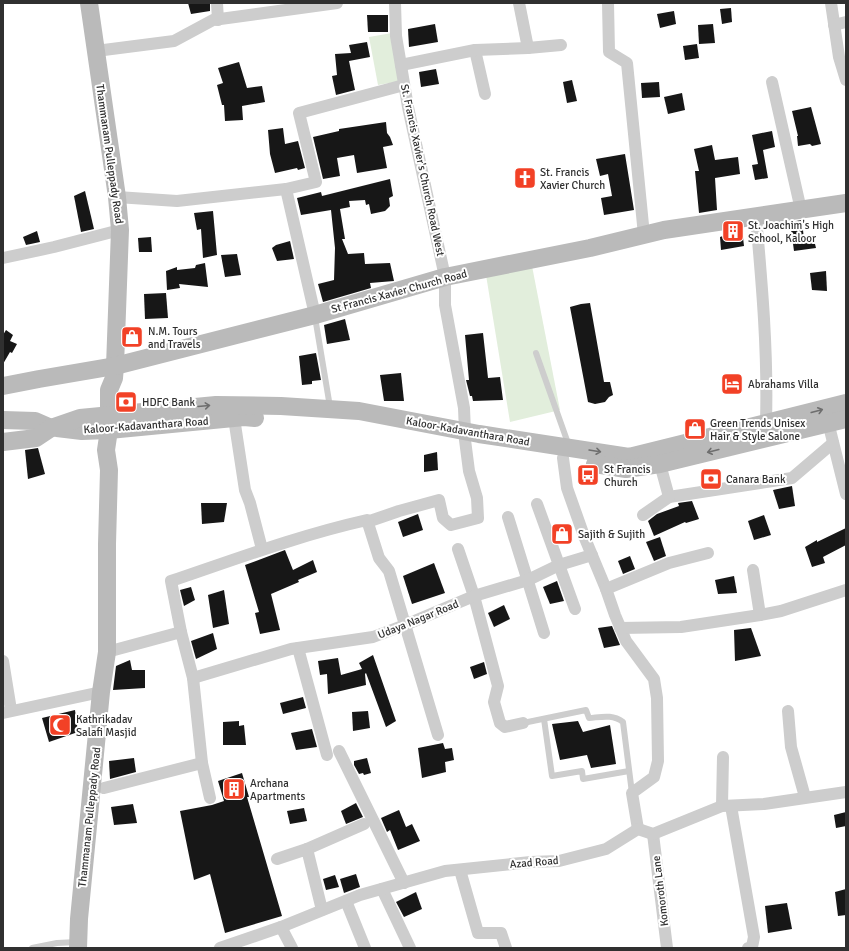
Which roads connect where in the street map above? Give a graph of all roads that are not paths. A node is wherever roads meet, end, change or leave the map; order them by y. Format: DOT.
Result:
graph roads {
  1 [pos="89,3"];
  2 [pos="216,3"];
  3 [pos="337,3"];
  4 [pos="395,3"];
  5 [pos="519,3"];
  6 [pos="608,3"];
  7 [pos="831,3"];
  8 [pos="218,20"];
  9 [pos="840,23"];
  10 [pos="561,45"];
  11 [pos="528,48"];
  12 [pos="475,50"];
  13 [pos="96,51"];
  14 [pos="401,65"];
  15 [pos="846,80"];
  16 [pos="772,82"];
  17 [pos="404,85"];
  18 [pos="485,94"];
  19 [pos="286,189"];
  20 [pos="117,197"];
  21 [pos="846,203"];
  22 [pos="801,210"];
  23 [pos="756,216"];
  24 [pos="120,230"];
  25 [pos="644,235"];
  26 [pos="3,258"];
  27 [pos="445,276"];
  28 [pos="315,315"];
  29 [pos="536,353"];
  30 [pos="115,372"];
  31 [pos="3,386"];
  32 [pos="846,402"];
  33 [pos="330,408"];
  34 [pos="234,418"];
  35 [pos="846,419"];
  36 [pos="3,420"];
  37 [pos="114,422"];
  38 [pos="766,422"];
  39 [pos="828,422"];
  40 [pos="51,428"];
  41 [pos="3,431"];
  42 [pos="465,436"];
  43 [pos="3,442"];
  44 [pos="833,443"];
  45 [pos="565,451"];
  46 [pos="660,464"];
  47 [pos="846,494"];
  48 [pos="668,497"];
  49 [pos="537,504"];
  50 [pos="643,515"];
  51 [pos="508,517"];
  52 [pos="367,522"];
  53 [pos="458,549"];
  54 [pos="262,550"];
  55 [pos="708,553"];
  56 [pos="592,555"];
  57 [pos="559,566"];
  58 [pos="753,570"];
  59 [pos="528,580"];
  60 [pos="606,589"];
  61 [pos="846,590"];
  62 [pos="474,596"];
  63 [pos="575,609"];
  64 [pos="760,615"];
  65 [pos="405,626"];
  66 [pos="620,628"];
  67 [pos="181,632"];
  68 [pos="544,633"];
  69 [pos="298,648"];
  70 [pos="107,652"];
  71 [pos="3,661"];
  72 [pos="193,678"];
  73 [pos="101,692"];
  74 [pos="788,711"];
  75 [pos="7,712"];
  76 [pos="544,719"];
  77 [pos="523,723"];
  78 [pos="438,735"];
  79 [pos="339,751"];
  80 [pos="327,755"];
  81 [pos="723,757"];
  82 [pos="202,763"];
  83 [pos="629,771"];
  84 [pos="104,788"];
  85 [pos="846,792"];
  86 [pos="632,793"];
  87 [pos="805,797"];
  88 [pos="210,798"];
  89 [pos="727,806"];
  90 [pos="364,824"];
  91 [pos="638,829"];
  92 [pos="653,834"];
  93 [pos="307,849"];
  94 [pos="277,859"];
  95 [pos="460,870"];
  96 [pos="404,883"];
  97 [pos="382,889"];
  98 [pos="346,901"];
  99 [pos="322,910"];
  100 [pos="281,927"];
  101 [pos="78,945"];
  102 [pos="236,945"];
  103 [pos="32,948"];
  104 [pos="220,948"];
  105 [pos="292,948"];
  106 [pos="365,948"];
  107 [pos="410,948"];
  108 [pos="506,948"];
  109 [pos="667,948"];
  110 [pos="748,948"];
  1 -- 13 [label="main road, Thammanam Pulleppady Road"];
  2 -- 8 [label="street"];
  3 -- 8 [label="street"];
  4 -- 14 [label="street, St. Francis Xavier's Church Road West"];
  5 -- 11 [label="street"];
  6 -- 25 [label="street"];
  7 -- 9 [label="street"];
  8 -- 13 [label="street"];
  9 -- 15 [label="street"];
  10 -- 11 [label="street"];
  11 -- 12 [label="street"];
  12 -- 14 [label="street"];
  12 -- 18 [label="street"];
  13 -- 20 [label="main road, Thammanam Pulleppady Road"];
  14 -- 17 [label="street, St. Francis Xavier's Church Road West"];
  16 -- 22 [label="street"];
  17 -- 19 [label="street"];
  17 -- 27 [label="street, St. Francis Xavier's Church Road West"];
  19 -- 20 [label="street"];
  19 -- 28 [label="street"];
  20 -- 24 [label="main road, Thammanam Pulleppady Road"];
  21 -- 22 [label="main road, St Francis Xavier Church Road"];
  22 -- 23 [label="main road, St Francis Xavier Church Road"];
  23 -- 25 [label="main road, St Francis Xavier Church Road"];
  23 -- 38 [label="street"];
  24 -- 26 [label="street"];
  24 -- 30 [label="main road, Thammanam Pulleppady Road"];
  25 -- 27 [label="main road, St Francis Xavier Church Road"];
  27 -- 28 [label="main road, St Francis Xavier Church Road"];
  27 -- 42 [label="street, St. Francis Xavier's Church Road West"];
  28 -- 30 [label="main road, St Francis Xavier Church Road"];
  28 -- 33 [label="lane"];
  29 -- 45 [label="lane"];
  30 -- 31 [label="main road, St Francis Xavier Church Road"];
  30 -- 37 [label="main road, Thammanam Pulleppady Road"];
  38 -- 32 [label="main road, Kaloor-Kadavanthara Road, one-way"];
  37 -- 33 [label="main road, Kaloor-Kadavanthara Road, one-way"];
  33 -- 42 [label="main road, Kaloor-Kadavanthara Road"];
  34 -- 37 [label="main road, Kaloor-Kadavanthara Road"];
  34 -- 42 [label="main road, Kaloor-Kadavanthara Road"];
  34 -- 54 [label="street"];
  35 -- 39 [label="main road, Kaloor-Kadavanthara Road"];
  36 -- 40 [label="main road"];
  37 -- 40 [label="main road, Kaloor-Kadavanthara Road"];
  37 -- 70 [label="main road, Thammanam Pulleppady Road"];
  45 -- 38 [label="main road, Kaloor-Kadavanthara Road, one-way"];
  39 -- 44 [label="street"];
  39 -- 46 [label="main road, Kaloor-Kadavanthara Road, one-way"];
  40 -- 41 [label="main road"];
  40 -- 43 [label="main road"];
  42 -- 45 [label="main road, Kaloor-Kadavanthara Road"];
  42 -- 52 [label="street, St. Francis Xavier's Church Road West"];
  44 -- 47 [label="street"];
  44 -- 48 [label="street"];
  45 -- 46 [label="main road, Kaloor-Kadavanthara Road"];
  45 -- 56 [label="street"];
  46 -- 48 [label="street"];
  48 -- 50 [label="street"];
  49 -- 57 [label="street"];
  51 -- 59 [label="street"];
  52 -- 54 [label="street"];
  52 -- 65 [label="street"];
  53 -- 62 [label="street"];
  54 -- 67 [label="street"];
  55 -- 60 [label="street"];
  56 -- 57 [label="street, Udaya Nagar Road"];
  56 -- 60 [label="street"];
  57 -- 59 [label="street, Udaya Nagar Road"];
  57 -- 63 [label="street"];
  58 -- 64 [label="street"];
  59 -- 62 [label="street, Udaya Nagar Road"];
  59 -- 68 [label="street"];
  60 -- 66 [label="street"];
  61 -- 64 [label="street"];
  62 -- 65 [label="street, Udaya Nagar Road"];
  62 -- 77 [label="street"];
  64 -- 66 [label="street"];
  65 -- 69 [label="street, Udaya Nagar Road"];
  65 -- 78 [label="street"];
  66 -- 86 [label="street"];
  67 -- 70 [label="street"];
  67 -- 72 [label="street"];
  69 -- 72 [label="street, Udaya Nagar Road"];
  69 -- 80 [label="street"];
  70 -- 73 [label="main road, Thammanam Pulleppady Road"];
  71 -- 75 [label="street"];
  72 -- 82 [label="street"];
  73 -- 75 [label="street"];
  73 -- 101 [label="main road, Thammanam Pulleppady Road"];
  74 -- 87 [label="street"];
  76 -- 77 [label="lane"];
  76 -- 83 [label="lane"];
  76 -- 83 [label="lane"];
  79 -- 96 [label="street"];
  81 -- 89 [label="street"];
  82 -- 84 [label="street"];
  82 -- 88 [label="street"];
  83 -- 86 [label="lane"];
  85 -- 87 [label="street"];
  86 -- 91 [label="street"];
  87 -- 89 [label="street"];
  89 -- 92 [label="street"];
  89 -- 110 [label="street"];
  90 -- 93 [label="street"];
  91 -- 92 [label="street"];
  91 -- 95 [label="street, Azad Road"];
  92 -- 109 [label="street, Komoroth Lane"];
  93 -- 94 [label="street"];
  93 -- 99 [label="street"];
  95 -- 96 [label="street, Azad Road"];
  95 -- 108 [label="street"];
  96 -- 97 [label="street, Azad Road"];
  97 -- 98 [label="street, Azad Road"];
  97 -- 107 [label="street"];
  98 -- 99 [label="street, Azad Road"];
  98 -- 106 [label="street"];
  99 -- 100 [label="street, Azad Road"];
  100 -- 102 [label="street, Azad Road"];
  100 -- 105 [label="street"];
  101 -- 103 [label="lane"];
  102 -- 104 [label="street, Azad Road"];
}
